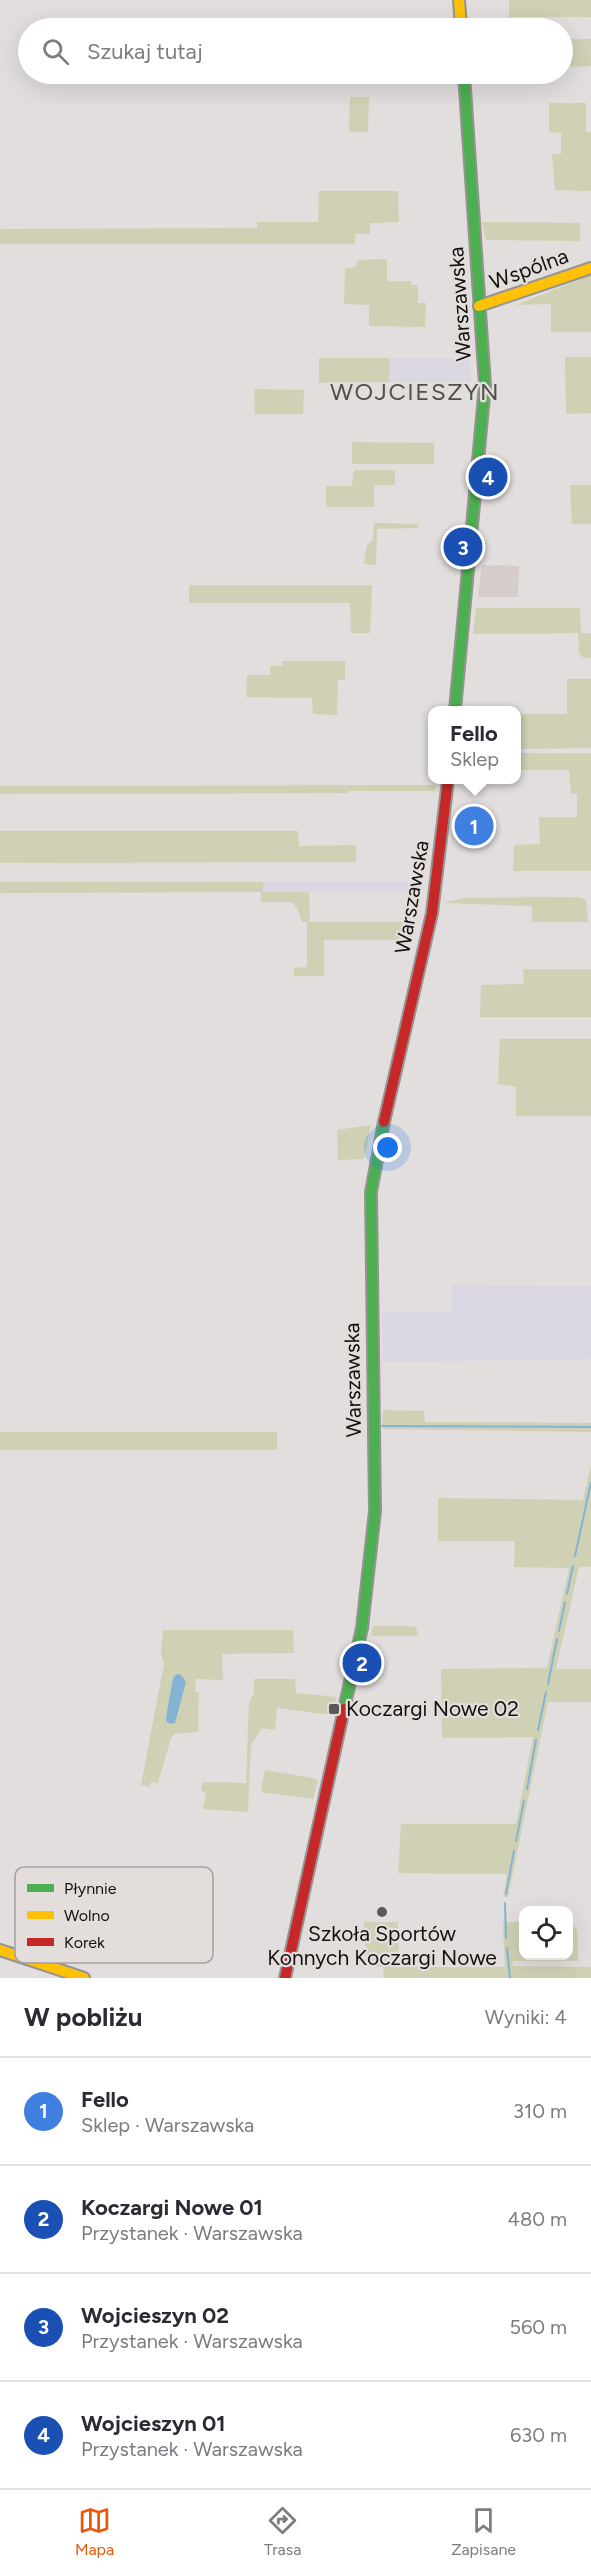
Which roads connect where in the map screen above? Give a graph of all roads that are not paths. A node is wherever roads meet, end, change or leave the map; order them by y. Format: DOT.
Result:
graph roads {
  1 [pos="459,0"];
  2 [pos="460,18"];
  3 [pos="465,84"];
  4 [pos="591,268"];
  5 [pos="479,306"];
  6 [pos="455,706"];
  7 [pos="448,784"];
  8 [pos="0,1950"];
  9 [pos="15,1955"];
  10 [pos="39,1963"];
  11 [pos="84,1978"];
  12 [pos="285,1978"];
  1 -- 2 [label="main road"];
  3 -- 5 [label="main road, Warszawska"];
  4 -- 5 [label="main road, Wspólna"];
  5 -- 6 [label="main road, Warszawska"];
  7 -- 12 [label="main road, Warszawska"];
  8 -- 9 [label="main road"];
  10 -- 11 [label="main road"];
}
